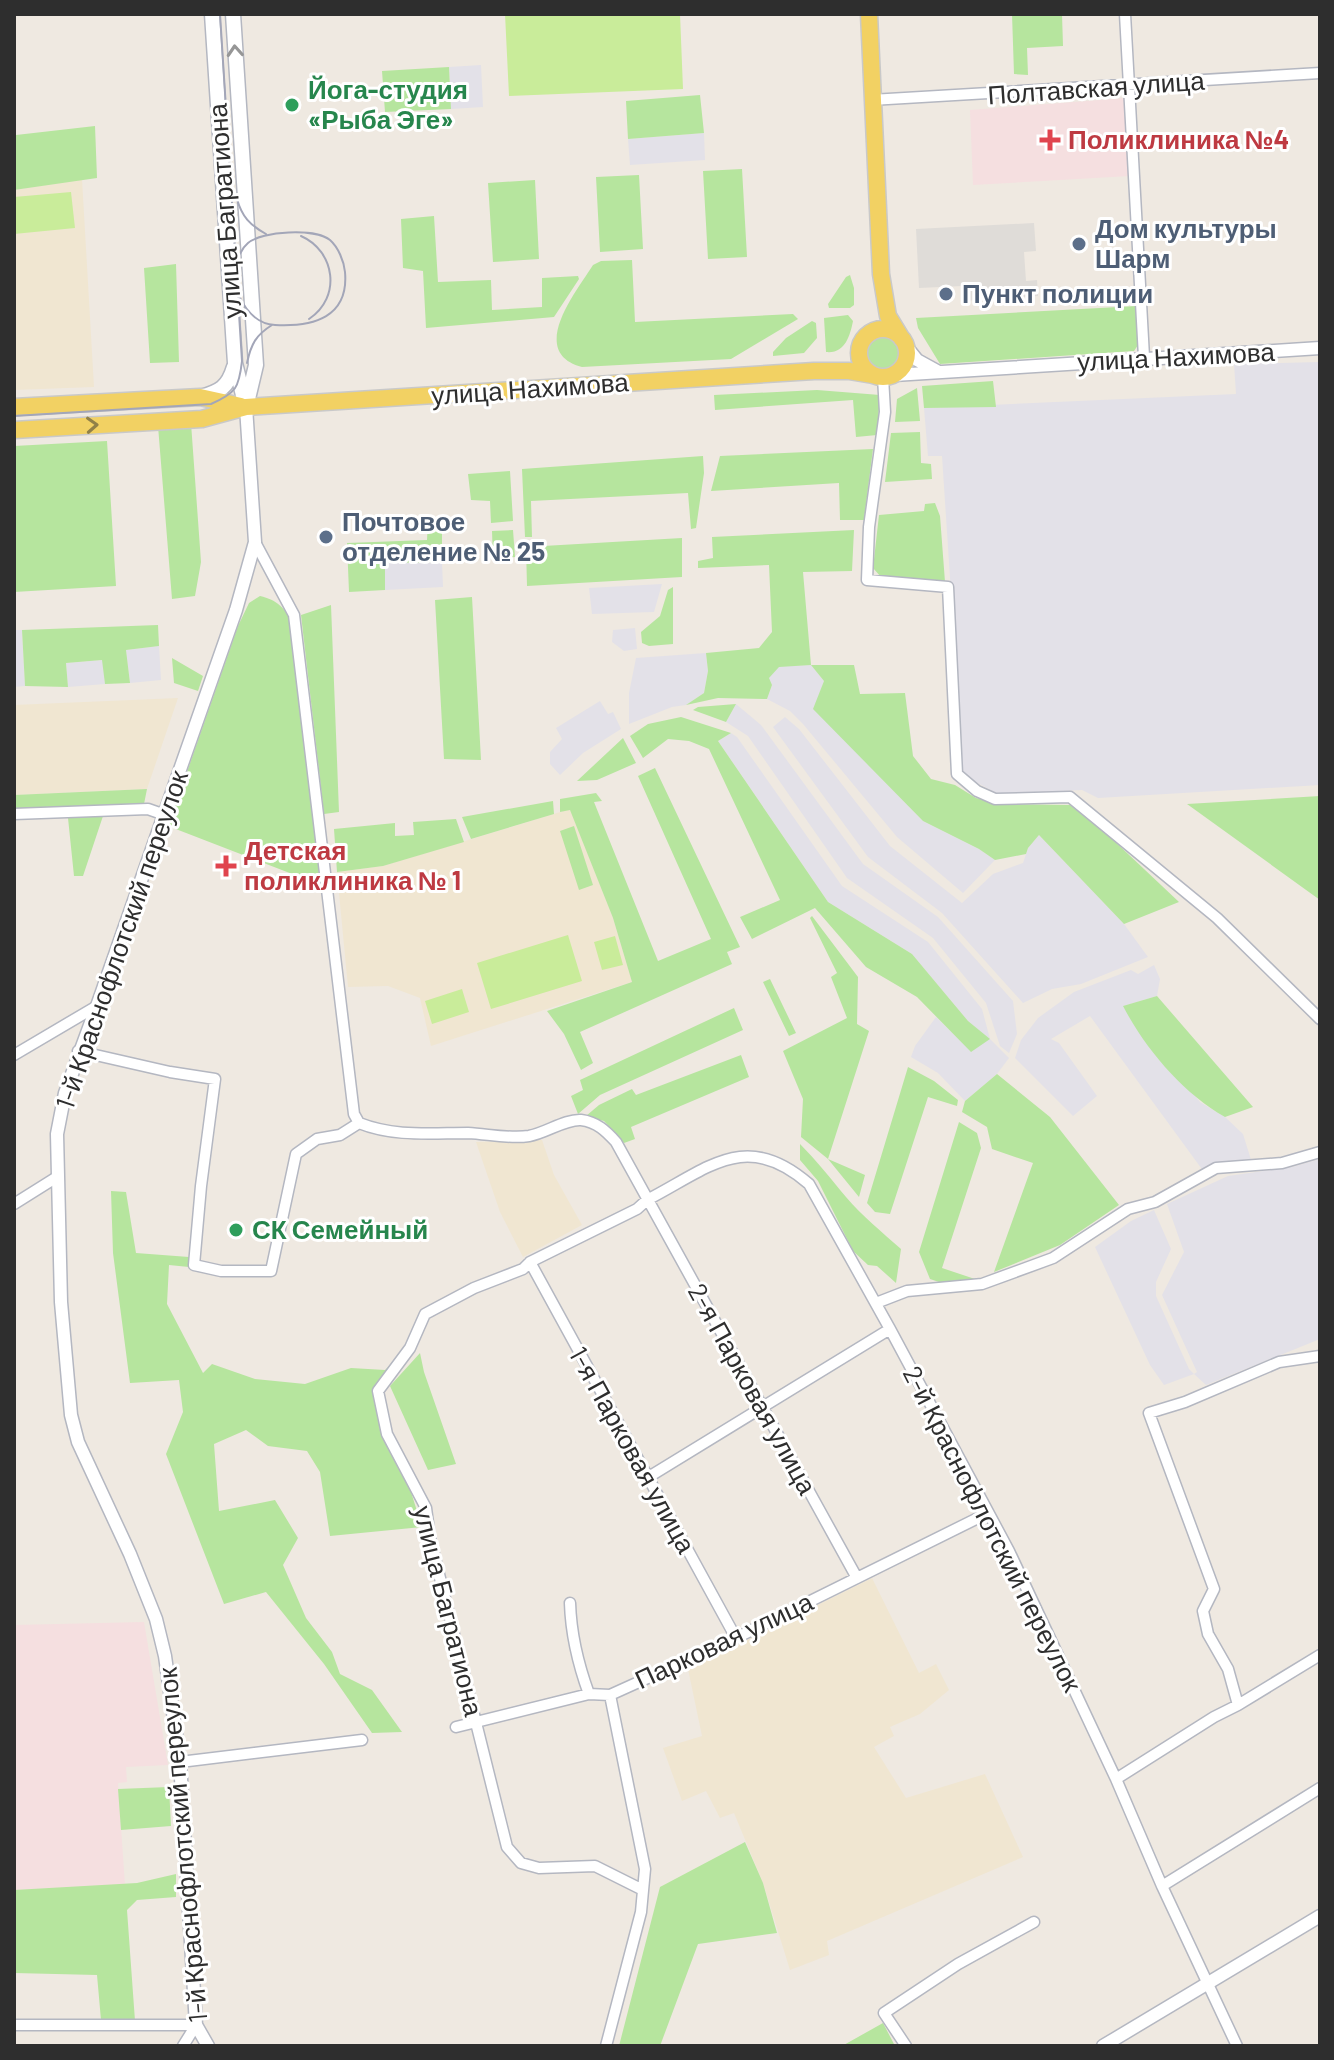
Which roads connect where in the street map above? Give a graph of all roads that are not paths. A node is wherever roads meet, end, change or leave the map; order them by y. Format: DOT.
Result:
graph roads {
  1 [pos="212,14"];
  2 [pos="233,14"];
  3 [pos="869,14"];
  4 [pos="1125,14"];
  5 [pos="1320,73"];
  6 [pos="1128,86"];
  7 [pos="871,100"];
  8 [pos="881,274"];
  9 [pos="863,341"];
  10 [pos="904,342"];
  11 [pos="1320,348"];
  12 [pos="1144,357"];
  13 [pos="235,363"];
  14 [pos="814,371"];
  15 [pos="937,371"];
  16 [pos="883,376"];
  17 [pos="200,397"];
  18 [pos="14,407"];
  19 [pos="246,407"];
  20 [pos="14,430"];
  21 [pos="255,542"];
  22 [pos="14,814"];
  23 [pos="165,815"];
  24 [pos="97,1006"];
  25 [pos="1320,1019"];
  26 [pos="78,1051"];
  27 [pos="14,1055"];
  28 [pos="359,1123"];
  29 [pos="1320,1152"];
  30 [pos="57,1177"];
  31 [pos="647,1200"];
  32 [pos="14,1204"];
  33 [pos="530,1262"];
  34 [pos="876,1303"];
  35 [pos="890,1329"];
  36 [pos="1320,1356"];
  37 [pos="762,1409"];
  38 [pos="647,1478"];
  39 [pos="988,1513"];
  40 [pos="857,1578"];
  41 [pos="570,1603"];
  42 [pos="736,1638"];
  43 [pos="1320,1655"];
  44 [pos="589,1694"];
  45 [pos="610,1695"];
  46 [pos="1238,1705"];
  47 [pos="476,1722"];
  48 [pos="456,1727"];
  49 [pos="362,1740"];
  50 [pos="180,1762"];
  51 [pos="1116,1779"];
  52 [pos="1320,1788"];
  53 [pos="1162,1886"];
  54 [pos="643,1890"];
  55 [pos="1320,1916"];
  56 [pos="1034,1922"];
  57 [pos="1209,1984"];
  58 [pos="14,2025"];
  59 [pos="196,2025"];
  60 [pos="183,2046"];
  61 [pos="208,2046"];
  62 [pos="606,2046"];
  63 [pos="906,2046"];
  64 [pos="1103,2046"];
  65 [pos="1237,2046"];
  1 -- 13 [label="main road, улица Багратиона"];
  19 -- 2 [label="main road, улица Багратиона, one-way"];
  3 -- 7 [label="main road"];
  4 -- 6 [label="street"];
  5 -- 6 [label="street, Полтавская улица"];
  6 -- 7 [label="street, Полтавская улица"];
  6 -- 12 [label="street"];
  7 -- 8 [label="main road"];
  8 -- 9 [label="main road"];
  8 -- 10 [label="main road"];
  9 -- 10 [label="main road"];
  9 -- 14 [label="main road"];
  9 -- 16 [label="main road"];
  10 -- 15 [label="street"];
  10 -- 16 [label="main road"];
  11 -- 12 [label="street, улица Нахимова"];
  12 -- 15 [label="street, улица Нахимова"];
  13 -- 17 [label="main road"];
  13 -- 19 [label="main road, улица Багратиона"];
  14 -- 16 [label="main road"];
  14 -- 19 [label="main road, улица Нахимова"];
  15 -- 16 [label="street, улица Нахимова"];
  16 -- 25 [label="street"];
  17 -- 18 [label="main road, улица Нахимова"];
  17 -- 19 [label="main road, улица Нахимова"];
  20 -- 19 [label="main road, улица Нахимова, one-way"];
  19 -- 21 [label="street, улица Багратиона"];
  21 -- 23 [label="street, 1-й Краснофлотский переулок"];
  21 -- 28 [label="street, улица Багратиона"];
  22 -- 23 [label="street"];
  23 -- 24 [label="street, 1-й Краснофлотский переулок"];
  24 -- 26 [label="street, 1-й Краснофлотский переулок"];
  24 -- 27 [label="street"];
  26 -- 28 [label="street"];
  26 -- 30 [label="street, 1-й Краснофлотский переулок"];
  28 -- 31 [label="street"];
  29 -- 34 [label="street"];
  30 -- 32 [label="street"];
  30 -- 50 [label="street, 1-й Краснофлотский переулок"];
  31 -- 33 [label="street, улица Багратиона"];
  31 -- 34 [label="street, 2-й Краснофлотский переулок"];
  31 -- 37 [label="street, 2-я Парковая улица"];
  33 -- 38 [label="street, 1-я Парковая улица"];
  33 -- 47 [label="street, улица Багратиона"];
  34 -- 35 [label="street, 2-й Краснофлотский переулок"];
  35 -- 37 [label="street"];
  35 -- 39 [label="street, 2-й Краснофлотский переулок"];
  36 -- 46 [label="street"];
  37 -- 38 [label="street"];
  37 -- 40 [label="street, 2-я Парковая улица"];
  38 -- 42 [label="street, 1-я Парковая улица"];
  39 -- 40 [label="street, Парковая улица"];
  39 -- 51 [label="street, 2-й Краснофлотский переулок"];
  40 -- 42 [label="street, Парковая улица"];
  41 -- 44 [label="street"];
  42 -- 45 [label="street, Парковая улица"];
  43 -- 46 [label="street"];
  44 -- 45 [label="street"];
  44 -- 47 [label="street"];
  45 -- 54 [label="street, Парковая улица"];
  46 -- 51 [label="street"];
  47 -- 48 [label="street"];
  47 -- 54 [label="street, улица Багратиона"];
  49 -- 50 [label="street"];
  50 -- 59 [label="street, 1-й Краснофлотский переулок"];
  51 -- 53 [label="street, 2-й Краснофлотский переулок"];
  52 -- 53 [label="street"];
  53 -- 57 [label="street, 2-й Краснофлотский переулок"];
  54 -- 62 [label="street, Парковая улица"];
  55 -- 57 [label="street"];
  56 -- 63 [label="street"];
  57 -- 64 [label="street"];
  57 -- 65 [label="street, 2-й Краснофлотский переулок"];
  58 -- 59 [label="street"];
  59 -- 60 [label="street"];
  59 -- 61 [label="street, 1-й Краснофлотский переулок"];
}
